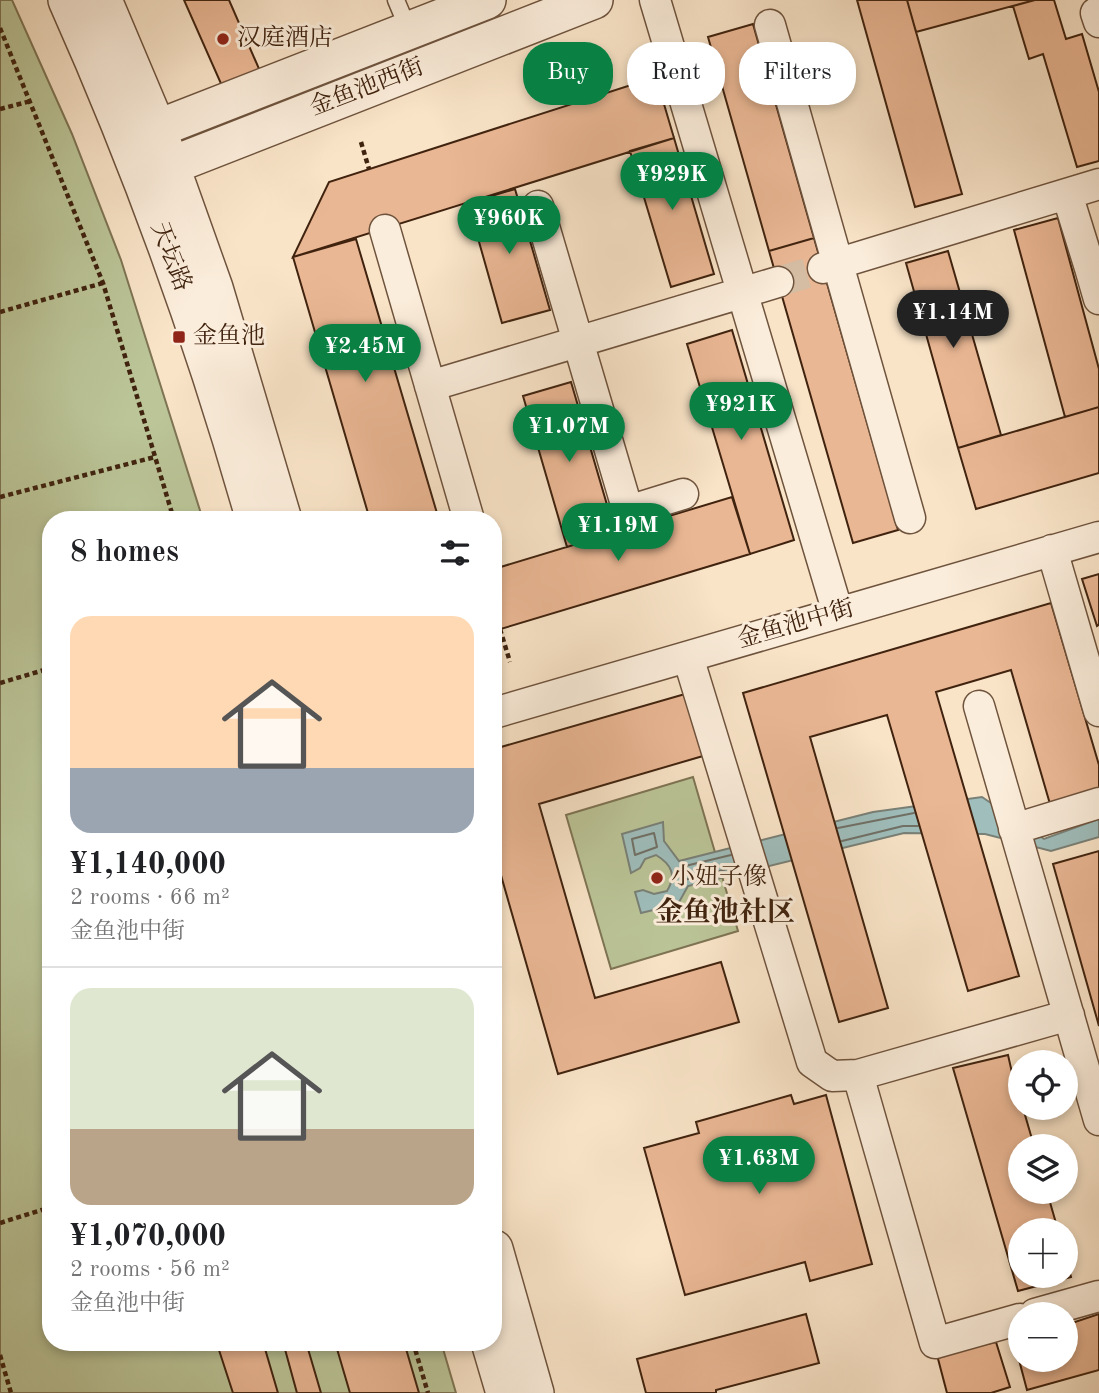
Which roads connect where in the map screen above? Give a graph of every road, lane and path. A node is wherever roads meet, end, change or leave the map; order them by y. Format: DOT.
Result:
graph roads {
  1 [pos="67,0"];
  2 [pos="103,0"];
  3 [pos="487,0"];
  4 [pos="594,0"];
  5 [pos="655,0"];
  6 [pos="402,15"];
  7 [pos="770,25"];
  8 [pos="0,28"];
  9 [pos="31,101"];
  10 [pos="0,109"];
  11 [pos="141,135"];
  12 [pos="361,142"];
  13 [pos="369,169"];
  14 [pos="155,172"];
  15 [pos="1099,184"];
  16 [pos="1067,194"];
  17 [pos="538,206"];
  18 [pos="385,230"];
  19 [pos="830,266"];
  20 [pos="1094,267"];
  21 [pos="778,282"];
  22 [pos="103,284"];
  23 [pos="743,292"];
  24 [pos="1099,299"];
  25 [pos="0,312"];
  26 [pos="578,342"];
  27 [pos="430,386"];
  28 [pos="155,457"];
  29 [pos="684,494"];
  30 [pos="0,496"];
  31 [pos="171,511"];
  32 [pos="252,511"];
  33 [pos="280,511"];
  34 [pos="466,511"];
  35 [pos="910,518"];
  36 [pos="1099,537"];
  37 [pos="1052,550"];
  38 [pos="838,612"];
  39 [pos="502,636"];
  40 [pos="688,657"];
  41 [pos="510,662"];
  42 [pos="42,671"];
  43 [pos="0,683"];
  44 [pos="979,706"];
  45 [pos="502,711"];
  46 [pos="1099,711"];
  47 [pos="1099,803"];
  48 [pos="1014,828"];
  49 [pos="1069,1015"];
  50 [pos="858,1075"];
  51 [pos="1099,1120"];
  52 [pos="42,1210"];
  53 [pos="0,1223"];
  54 [pos="502,1277"];
  55 [pos="1099,1296"];
  56 [pos="1078,1302"];
  57 [pos="1008,1322"];
  58 [pos="416,1351"];
  59 [pos="493,1351"];
  60 [pos="0,1355"];
  61 [pos="11,1393"];
  62 [pos="428,1393"];
  63 [pos="505,1393"];
  64 [pos="535,1393"];
  1 -- 11 [label="street, 天坛路"];
  2 -- 11 [label="street, 天坛路"];
  3 -- 6 [label="street, 金鱼池西街"];
  4 -- 14 [label="street, 金鱼池西街"];
  5 -- 23 [label="street"];
  6 -- 11 [label="street, 金鱼池西街"];
  7 -- 19 [label="street"];
  8 -- 9 [label="path"];
  9 -- 10 [label="path"];
  9 -- 22 [label="path"];
  11 -- 14 [label="street, 天坛路"];
  12 -- 13 [label="path"];
  14 -- 32 [label="street, 天坛路"];
  14 -- 33 [label="street, 天坛路"];
  15 -- 16 [label="street"];
  16 -- 19 [label="street"];
  16 -- 20 [label="street"];
  17 -- 26 [label="street"];
  18 -- 27 [label="street"];
  19 -- 35 [label="street"];
  20 -- 24 [label="street"];
  21 -- 23 [label="street"];
  22 -- 25 [label="path"];
  22 -- 28 [label="path"];
  23 -- 26 [label="street"];
  23 -- 38 [label="street"];
  26 -- 27 [label="street"];
  26 -- 29 [label="street"];
  27 -- 34 [label="street"];
  28 -- 30 [label="path"];
  28 -- 31 [label="path"];
  36 -- 37 [label="street, 金鱼池中街"];
  37 -- 38 [label="street, 金鱼池中街"];
  37 -- 46 [label="street"];
  38 -- 40 [label="street, 金鱼池中街"];
  39 -- 41 [label="path"];
  40 -- 45 [label="street, 金鱼池中街"];
  40 -- 50 [label="street"];
  42 -- 43 [label="path"];
  44 -- 48 [label="street"];
  47 -- 48 [label="street"];
  48 -- 49 [label="street"];
  49 -- 50 [label="street"];
  49 -- 51 [label="street"];
  50 -- 57 [label="street"];
  52 -- 53 [label="path"];
  54 -- 64 [label="street"];
  55 -- 56 [label="street"];
  58 -- 62 [label="path"];
  59 -- 63 [label="street"];
  60 -- 61 [label="path"];
}
